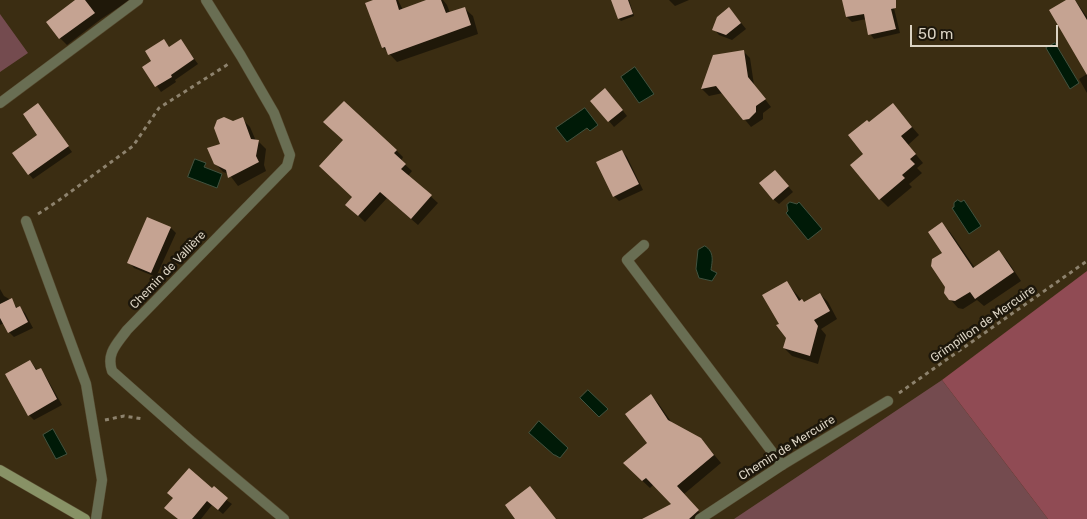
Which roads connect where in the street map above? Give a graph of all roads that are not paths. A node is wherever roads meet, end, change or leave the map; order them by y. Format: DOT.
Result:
graph roads {
  1 [pos="138,0"];
  2 [pos="206,0"];
  3 [pos="0,103"];
  4 [pos="26,221"];
  5 [pos="644,245"];
  6 [pos="888,400"];
  7 [pos="782,465"];
  8 [pos="0,470"];
  9 [pos="85,519"];
  10 [pos="96,519"];
  11 [pos="284,519"];
  12 [pos="700,519"];
  1 -- 3 [label="street"];
  2 -- 11 [label="street, Chemin de Vallière"];
  4 -- 10 [label="street"];
  5 -- 7 [label="street"];
  6 -- 7 [label="street, Chemin de Mercuire"];
  7 -- 12 [label="street, Chemin de Mercuire"];
  8 -- 9 [label="main road"];
}
